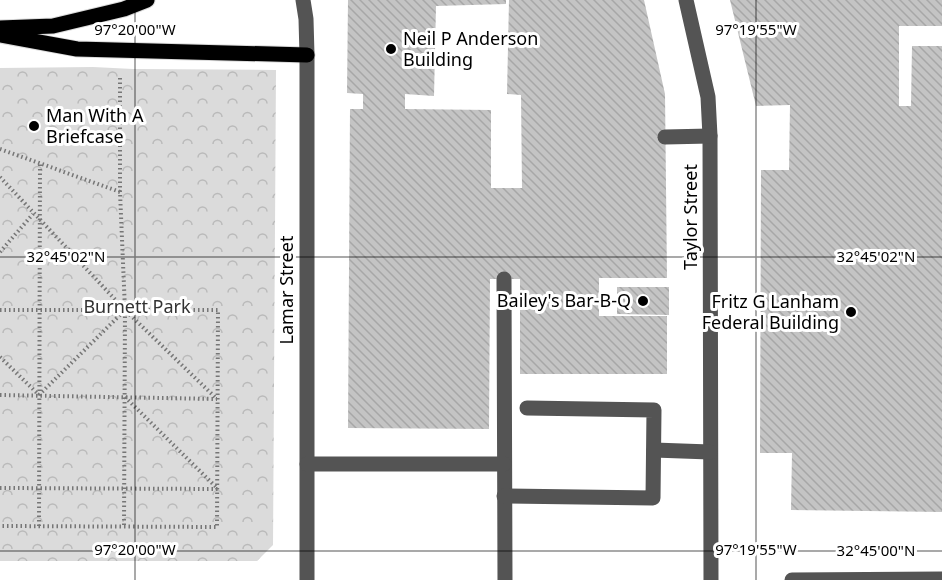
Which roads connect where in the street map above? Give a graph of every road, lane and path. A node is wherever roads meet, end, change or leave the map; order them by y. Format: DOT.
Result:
graph roads {
  1 [pos="147,0"];
  2 [pos="303,0"];
  3 [pos="686,0"];
  4 [pos="0,28"];
  5 [pos="0,35"];
  6 [pos="307,55"];
  7 [pos="120,78"];
  8 [pos="710,136"];
  9 [pos="665,137"];
  10 [pos="0,149"];
  11 [pos="40,164"];
  12 [pos="0,177"];
  13 [pos="120,192"];
  14 [pos="33,214"];
  15 [pos="39,220"];
  16 [pos="0,252"];
  17 [pos="504,279"];
  18 [pos="0,310"];
  19 [pos="39,310"];
  20 [pos="124,310"];
  21 [pos="0,357"];
  22 [pos="0,395"];
  23 [pos="39,395"];
  24 [pos="124,397"];
  25 [pos="218,399"];
  26 [pos="526,408"];
  27 [pos="654,450"];
  28 [pos="710,452"];
  29 [pos="307,464"];
  30 [pos="504,464"];
  31 [pos="0,488"];
  32 [pos="39,488"];
  33 [pos="124,489"];
  34 [pos="218,489"];
  35 [pos="504,496"];
  36 [pos="0,526"];
  37 [pos="39,526"];
  38 [pos="124,527"];
  39 [pos="942,579"];
  40 [pos="307,580"];
  41 [pos="505,580"];
  42 [pos="711,580"];
  43 [pos="792,580"];
  1 -- 4 [label="main road"];
  2 -- 6 [label="street, Lamar Street"];
  3 -- 8 [label="street, Taylor Street"];
  5 -- 6 [label="main road"];
  6 -- 29 [label="street, Lamar Street"];
  7 -- 13 [label="path"];
  8 -- 9 [label="street"];
  8 -- 28 [label="street, Taylor Street"];
  10 -- 11 [label="path"];
  11 -- 13 [label="path"];
  11 -- 15 [label="path"];
  12 -- 14 [label="path"];
  13 -- 20 [label="path"];
  14 -- 15 [label="path"];
  14 -- 16 [label="path"];
  15 -- 19 [label="path"];
  15 -- 20 [label="path"];
  17 -- 30 [label="street"];
  18 -- 19 [label="path"];
  19 -- 20 [label="path"];
  19 -- 23 [label="path"];
  20 -- 23 [label="path"];
  20 -- 24 [label="path"];
  20 -- 25 [label="path"];
  20 -- 25 [label="path"];
  21 -- 23 [label="path"];
  22 -- 23 [label="path"];
  23 -- 24 [label="path"];
  23 -- 32 [label="path"];
  24 -- 25 [label="path"];
  24 -- 33 [label="path"];
  24 -- 34 [label="path"];
  25 -- 34 [label="path"];
  26 -- 27 [label="street"];
  27 -- 28 [label="street"];
  27 -- 35 [label="street"];
  28 -- 42 [label="street, Taylor Street"];
  29 -- 30 [label="street"];
  29 -- 40 [label="street, Lamar Street"];
  30 -- 35 [label="street"];
  31 -- 32 [label="path"];
  32 -- 33 [label="path"];
  32 -- 37 [label="path"];
  33 -- 34 [label="path"];
  33 -- 38 [label="path"];
  34 -- 38 [label="path"];
  35 -- 41 [label="street"];
  36 -- 37 [label="path"];
  37 -- 38 [label="path"];
  39 -- 43 [label="street"];
}
